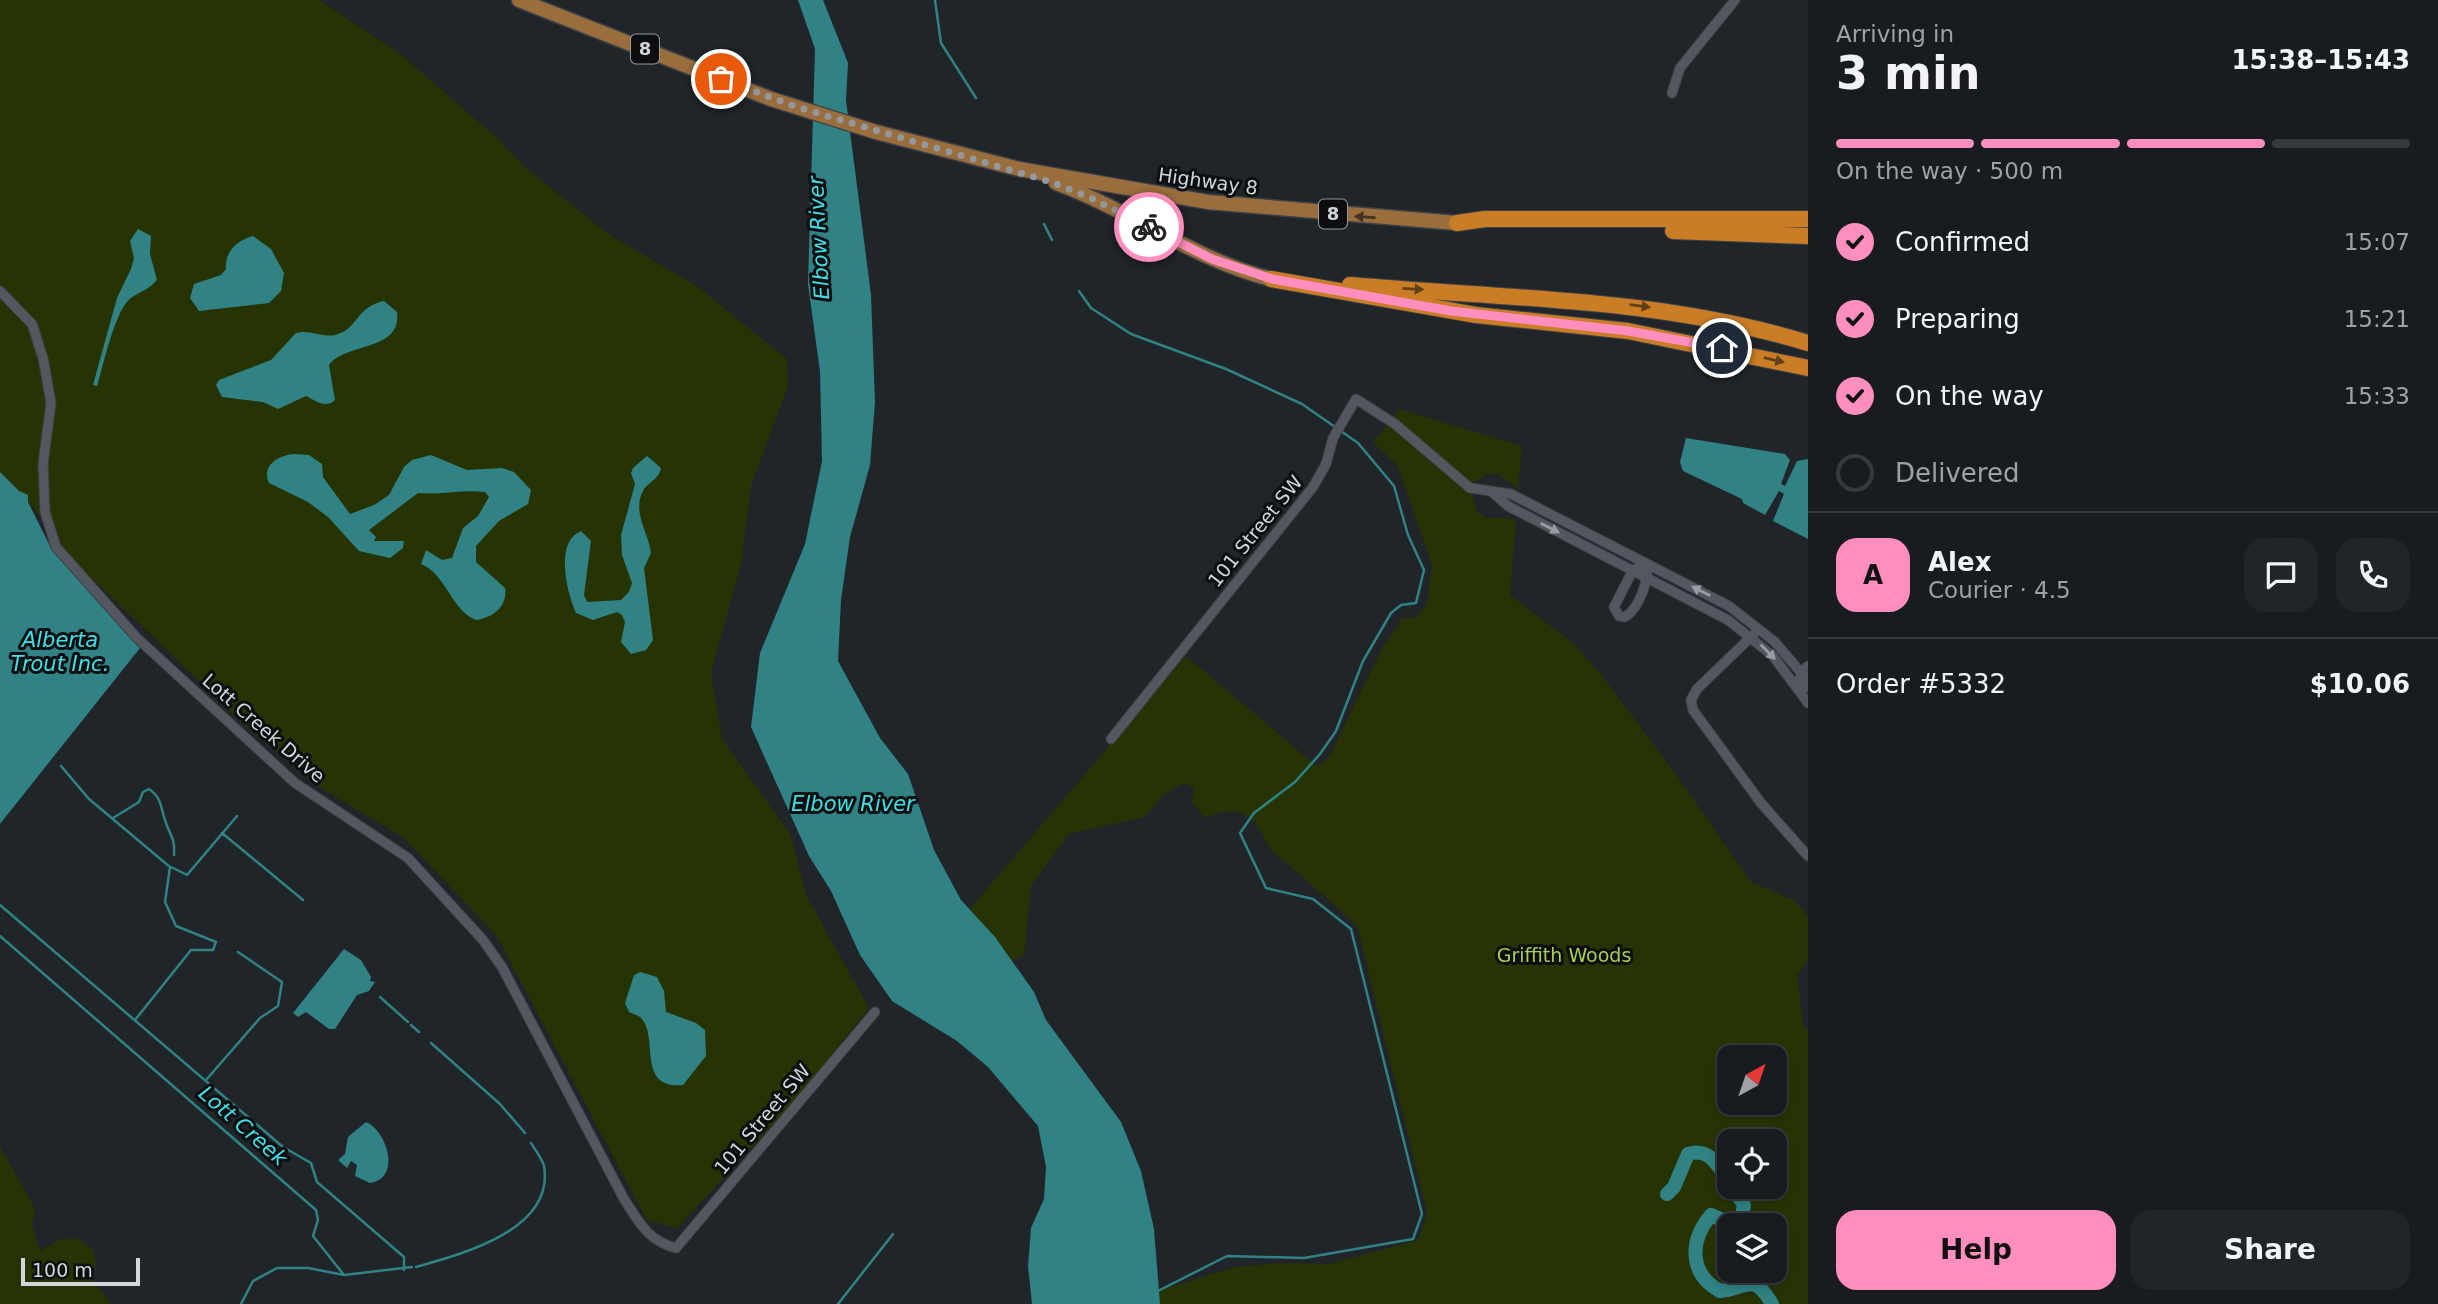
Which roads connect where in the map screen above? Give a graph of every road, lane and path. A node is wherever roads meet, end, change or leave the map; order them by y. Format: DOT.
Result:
graph roads {
  1 [pos="519,0"];
  2 [pos="1735,0"];
  3 [pos="1672,93"];
  4 [pos="957,153"];
  5 [pos="1808,219"];
  6 [pos="1457,223"];
  7 [pos="1808,236"];
  8 [pos="1272,279"];
  9 [pos="0,291"];
  10 [pos="1808,343"];
  11 [pos="1808,368"];
  12 [pos="1492,492"];
  13 [pos="1648,564"];
  14 [pos="1633,570"];
  15 [pos="1648,578"];
  16 [pos="1760,628"];
  17 [pos="1751,637"];
  18 [pos="1805,669"];
  19 [pos="1808,681"];
  20 [pos="1797,687"];
  21 [pos="1808,687"];
  22 [pos="1808,703"];
  23 [pos="1111,739"];
  24 [pos="1808,856"];
  25 [pos="875,1012"];
  26 [pos="676,1248"];
  1 -- 4 [label="main road, Highway 8 / 8"];
  2 -- 3 [label="street"];
  6 -- 4 [label="main road, Highway 8 / 8, one-way"];
  4 -- 8 [label="main road, Highway 8 / 8"];
  5 -- 6 [label="highway"];
  6 -- 7 [label="highway"];
  8 -- 10 [label="highway, one-way"];
  8 -- 11 [label="highway, one-way"];
  9 -- 26 [label="street, Lott Creek Drive"];
  12 -- 13 [label="street"];
  12 -- 14 [label="street, one-way"];
  12 -- 23 [label="street, 101 Street SW"];
  13 -- 14 [label="street"];
  13 -- 15 [label="street"];
  16 -- 13 [label="street, one-way"];
  14 -- 15 [label="street"];
  14 -- 15 [label="street"];
  15 -- 17 [label="street"];
  16 -- 17 [label="street"];
  16 -- 18 [label="street"];
  17 -- 20 [label="street, one-way"];
  17 -- 24 [label="street"];
  18 -- 19 [label="street"];
  18 -- 20 [label="street"];
  20 -- 21 [label="street"];
  20 -- 22 [label="street"];
  25 -- 26 [label="street, 101 Street SW"];
}
